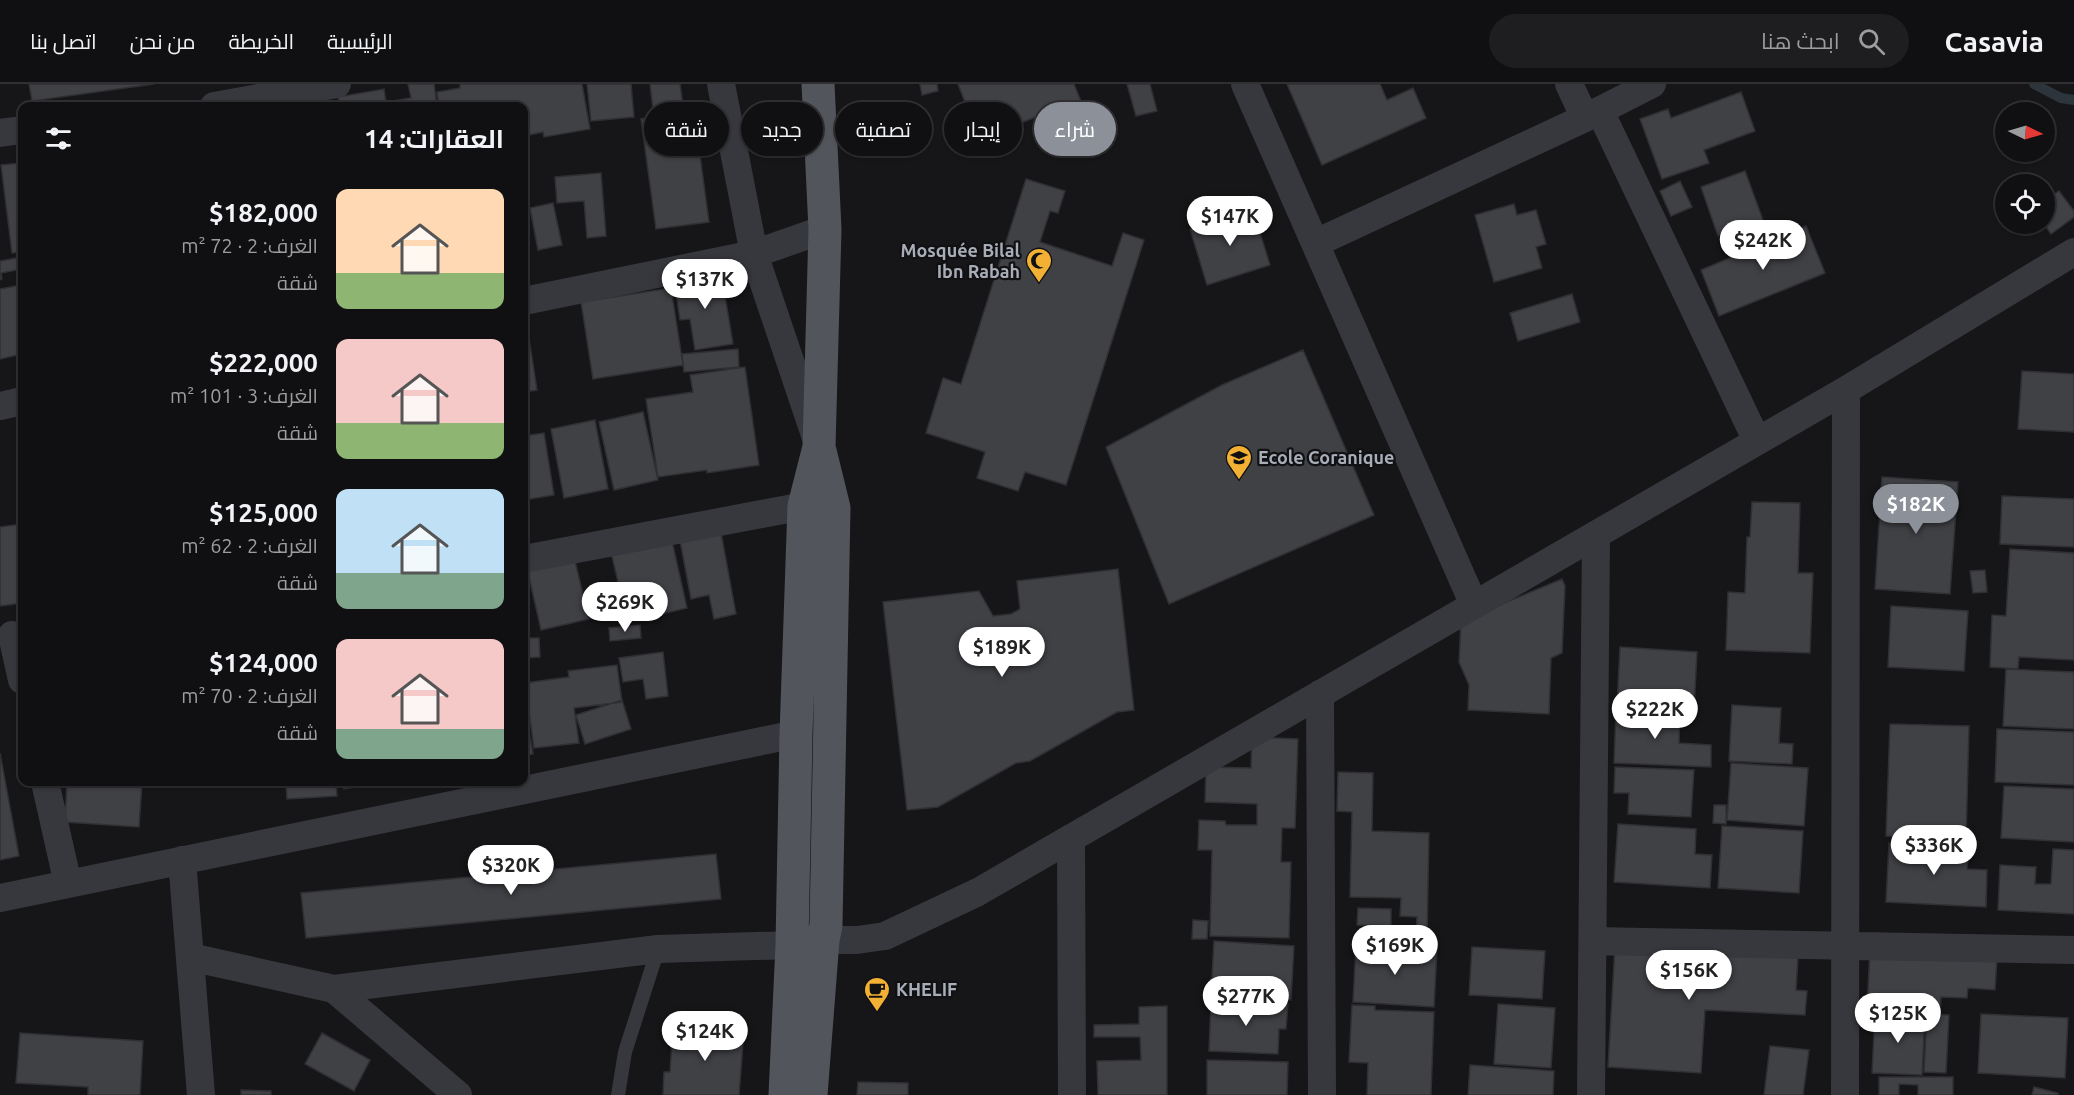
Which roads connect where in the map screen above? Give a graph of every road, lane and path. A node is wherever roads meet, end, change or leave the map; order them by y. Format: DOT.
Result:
graph roads {
  1 [pos="337,84"];
  2 [pos="721,84"];
  3 [pos="818,84"];
  4 [pos="1245,84"];
  5 [pos="1569,84"];
  6 [pos="1652,84"];
  7 [pos="268,96"];
  8 [pos="236,102"];
  9 [pos="1592,115"];
  10 [pos="18,131"];
  11 [pos="0,133"];
  12 [pos="825,229"];
  13 [pos="1316,243"];
  14 [pos="2074,252"];
  15 [pos="754,254"];
  16 [pos="528,300"];
  17 [pos="1846,390"];
  18 [pos="18,402"];
  19 [pos="0,406"];
  20 [pos="1757,441"];
  21 [pos="819,447"];
  22 [pos="804,506"];
  23 [pos="1596,534"];
  24 [pos="528,558"];
  25 [pos="1474,605"];
  26 [pos="12,635"];
  27 [pos="18,662"];
  28 [pos="1320,694"];
  29 [pos="796,734"];
  30 [pos="46,786"];
  31 [pos="1071,838"];
  32 [pos="182,860"];
  33 [pos="68,884"];
  34 [pos="0,898"];
  35 [pos="1593,941"];
  36 [pos="807,942"];
  37 [pos="1846,946"];
  38 [pos="658,950"];
  39 [pos="2074,950"];
  40 [pos="190,957"];
  41 [pos="334,989"];
  42 [pos="201,1095"];
  43 [pos="458,1095"];
  44 [pos="618,1095"];
  45 [pos="785,1095"];
  46 [pos="811,1095"];
  47 [pos="1072,1095"];
  48 [pos="1322,1095"];
  49 [pos="1591,1095"];
  50 [pos="1845,1095"];
  1 -- 7 [label="street"];
  2 -- 15 [label="street"];
  3 -- 12 [label="main road"];
  4 -- 13 [label="street"];
  5 -- 9 [label="street"];
  6 -- 9 [label="street"];
  7 -- 8 [label="street"];
  9 -- 13 [label="street"];
  9 -- 20 [label="street"];
  10 -- 11 [label="street"];
  12 -- 15 [label="street"];
  12 -- 21 [label="main road"];
  13 -- 25 [label="street"];
  14 -- 17 [label="street"];
  15 -- 16 [label="street"];
  15 -- 21 [label="street"];
  17 -- 20 [label="street"];
  17 -- 37 [label="street"];
  18 -- 19 [label="street"];
  20 -- 23 [label="street"];
  21 -- 22 [label="main road"];
  21 -- 36 [label="main road"];
  22 -- 24 [label="street"];
  22 -- 29 [label="main road"];
  23 -- 25 [label="street"];
  23 -- 35 [label="street"];
  25 -- 28 [label="street"];
  26 -- 27 [label="street"];
  28 -- 31 [label="street"];
  28 -- 48 [label="street"];
  29 -- 32 [label="street"];
  29 -- 36 [label="main road"];
  30 -- 33 [label="street"];
  31 -- 36 [label="street"];
  31 -- 47 [label="street"];
  32 -- 33 [label="street"];
  32 -- 40 [label="street"];
  33 -- 34 [label="street"];
  35 -- 37 [label="street"];
  35 -- 49 [label="street"];
  36 -- 38 [label="street"];
  36 -- 45 [label="main road"];
  36 -- 46 [label="main road"];
  37 -- 39 [label="street"];
  37 -- 50 [label="street"];
  38 -- 41 [label="street"];
  38 -- 44 [label="lane"];
  40 -- 41 [label="street"];
  40 -- 42 [label="street"];
  41 -- 43 [label="street"];
}
